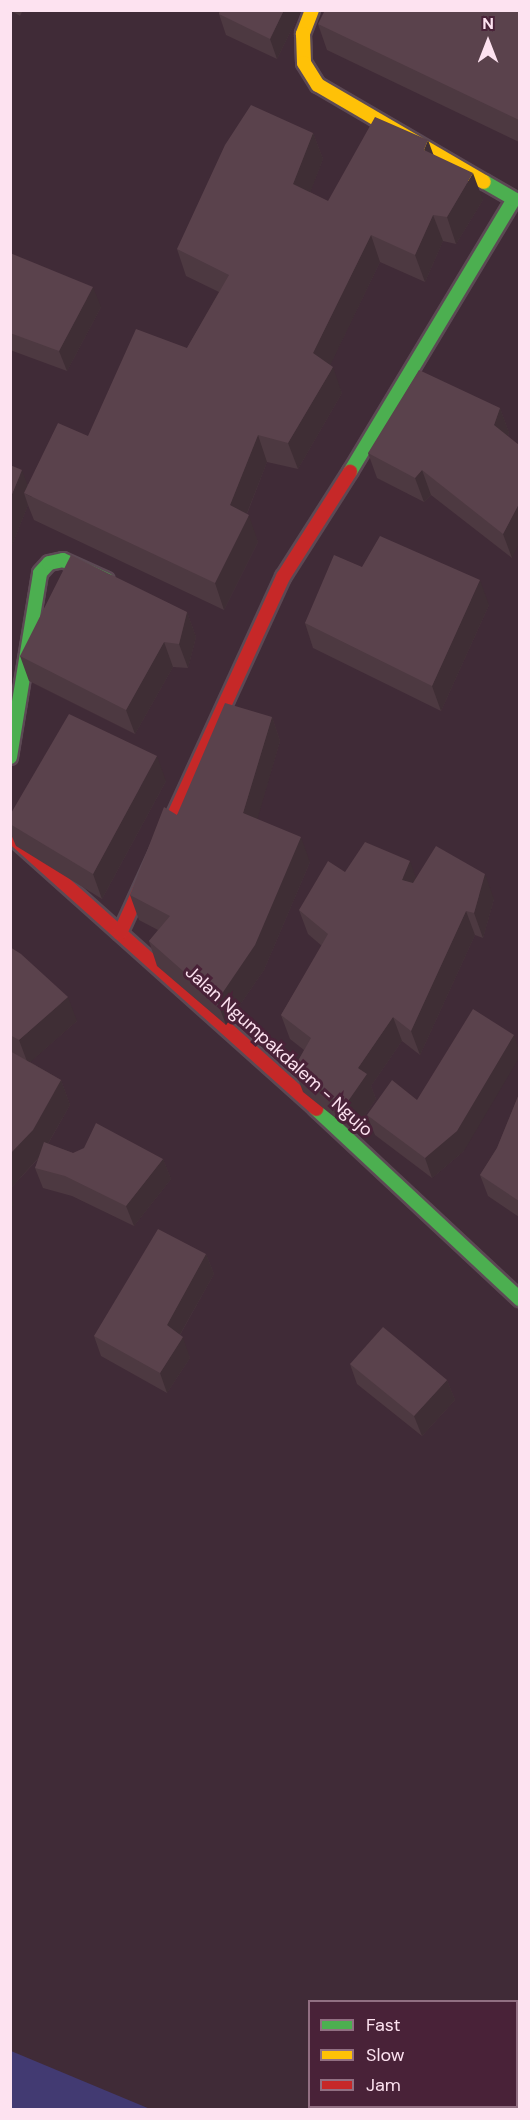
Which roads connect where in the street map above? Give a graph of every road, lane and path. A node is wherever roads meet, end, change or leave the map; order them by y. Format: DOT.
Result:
graph roads {
  1 [pos="312,10"];
  2 [pos="107,580"];
  3 [pos="10,757"];
  4 [pos="10,835"];
  5 [pos="120,933"];
  6 [pos="519,1299"];
  1 -- 5 [label="street"];
  2 -- 3 [label="street"];
  4 -- 5 [label="street, Jalan Ngumpakdalem - Ngujo"];
  5 -- 6 [label="street, Jalan Ngumpakdalem - Ngujo"];
}
